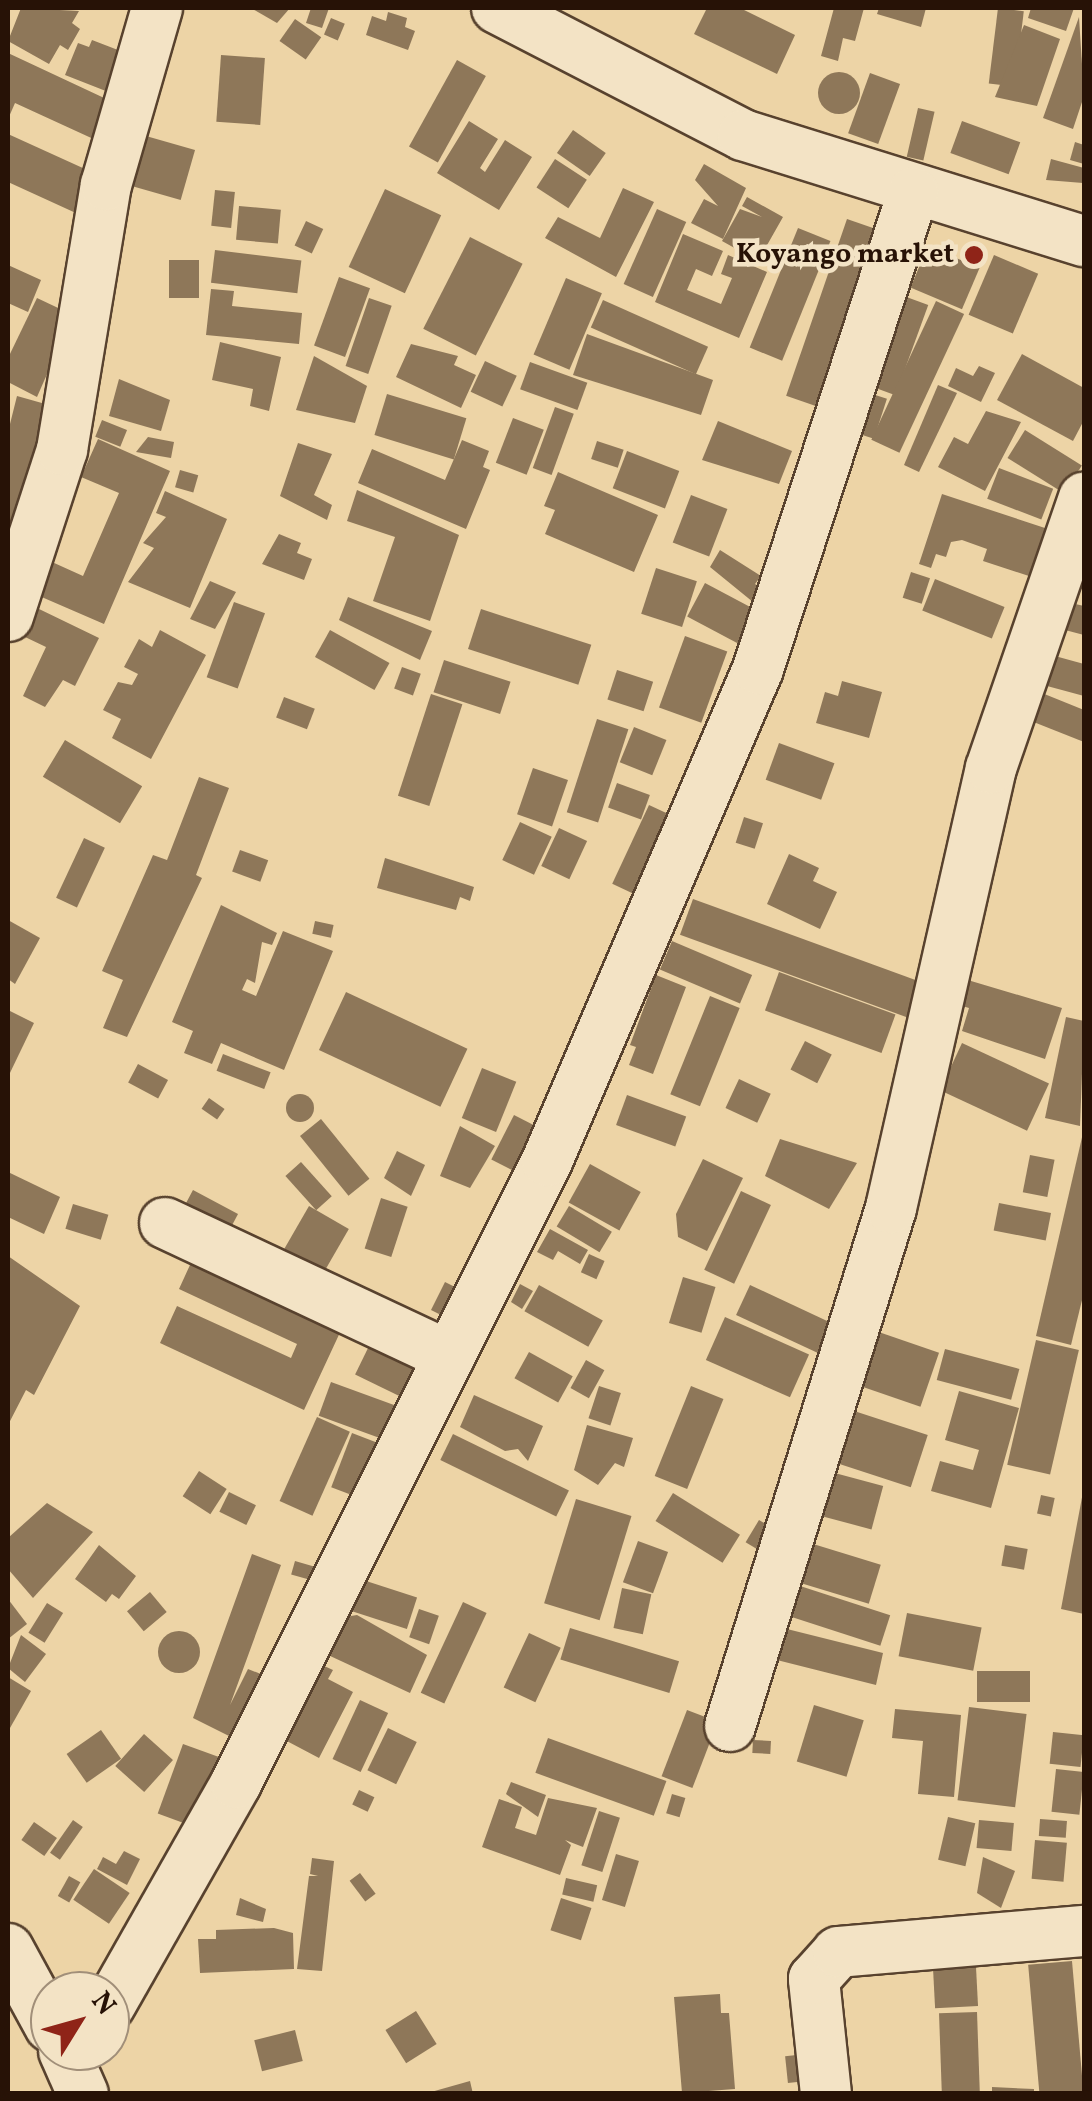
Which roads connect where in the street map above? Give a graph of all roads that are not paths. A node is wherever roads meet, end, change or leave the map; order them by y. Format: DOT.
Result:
graph roads {
  1 [pos="157,8"];
  2 [pos="496,8"];
  3 [pos="913,193"];
  4 [pos="1084,241"];
  5 [pos="1084,498"];
  6 [pos="8,616"];
  7 [pos="165,1223"];
  8 [pos="449,1356"];
  9 [pos="730,1726"];
  10 [pos="1084,1932"];
  11 [pos="8,1948"];
  12 [pos="129,1971"];
  13 [pos="30,1987"];
  14 [pos="826,2094"];
  1 -- 6 [label="street"];
  2 -- 3 [label="street"];
  3 -- 4 [label="street"];
  3 -- 8 [label="street"];
  5 -- 9 [label="street"];
  7 -- 8 [label="street"];
  8 -- 12 [label="street"];
  10 -- 14 [label="street"];
  11 -- 13 [label="street"];
}
